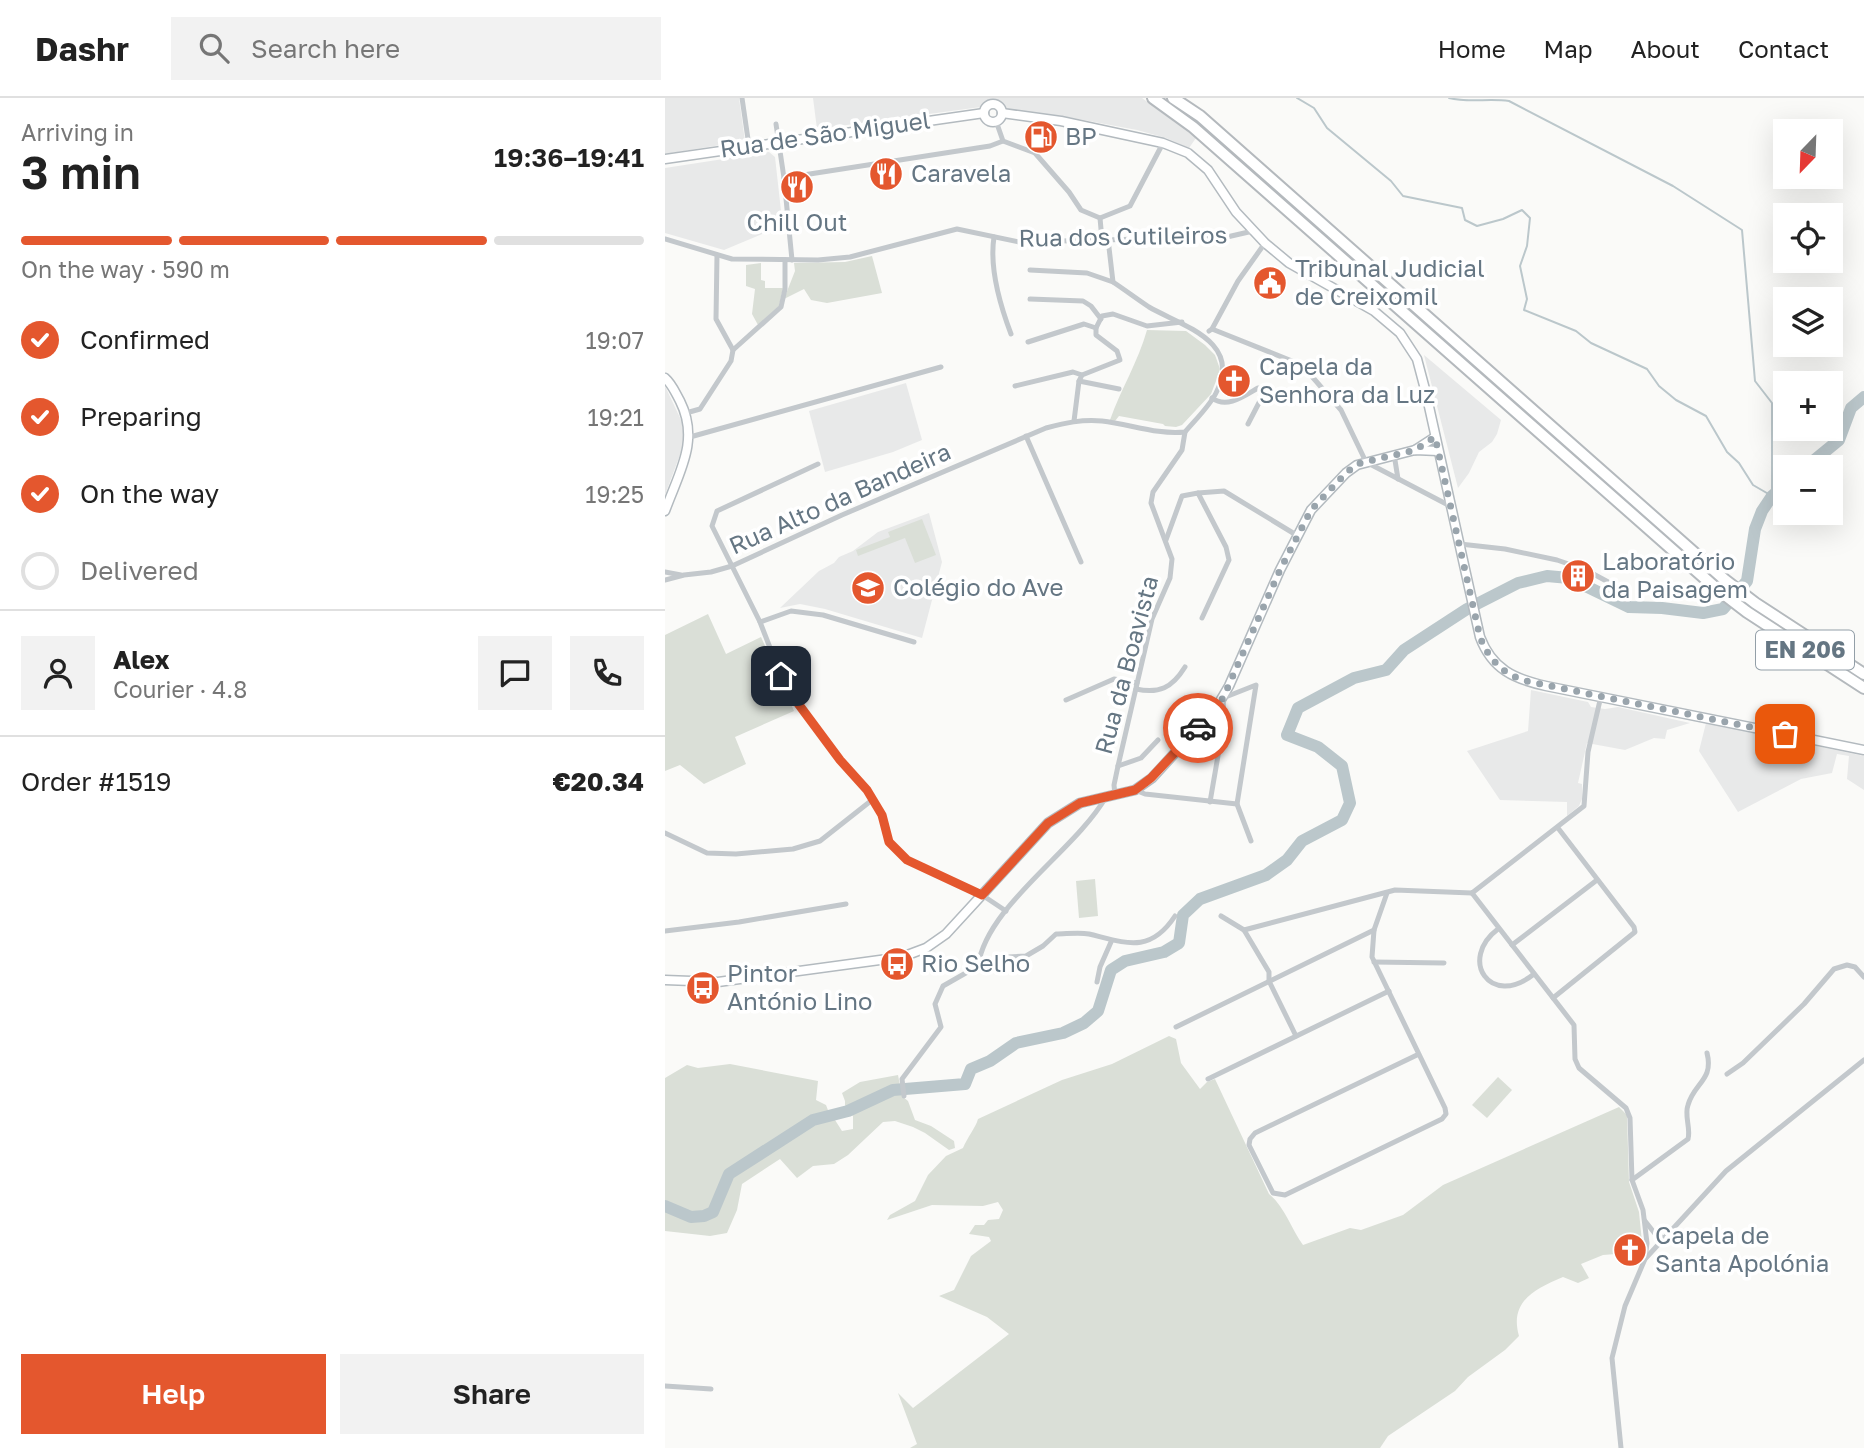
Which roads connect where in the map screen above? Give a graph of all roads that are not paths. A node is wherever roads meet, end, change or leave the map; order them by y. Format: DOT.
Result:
graph roads {
  1 [pos="741,98"];
  2 [pos="1153,98"];
  3 [pos="1173,98"];
  4 [pos="995,101"];
  5 [pos="984,113"];
  6 [pos="999,117"];
  7 [pos="776,124"];
  8 [pos="1003,141"];
  9 [pos="780,142"];
  10 [pos="1163,143"];
  11 [pos="749,146"];
  12 [pos="665,159"];
  13 [pos="784,178"];
  14 [pos="1101,218"];
  15 [pos="1250,228"];
  16 [pos="994,237"];
  17 [pos="665,239"];
  18 [pos="1105,240"];
  19 [pos="1265,243"];
  20 [pos="717,255"];
  21 [pos="788,260"];
  22 [pos="1030,270"];
  23 [pos="1113,282"];
  24 [pos="1030,299"];
  25 [pos="1101,319"];
  26 [pos="1182,323"];
  27 [pos="1096,328"];
  28 [pos="1212,330"];
  29 [pos="1010,334"];
  30 [pos="1203,334"];
  31 [pos="1028,342"];
  32 [pos="733,350"];
  33 [pos="941,368"];
  34 [pos="665,378"];
  35 [pos="1081,378"];
  36 [pos="1015,386"];
  37 [pos="1119,389"];
  38 [pos="1212,398"];
  39 [pos="686,412"];
  40 [pos="1074,421"];
  41 [pos="1248,424"];
  42 [pos="1185,432"];
  43 [pos="1026,436"];
  44 [pos="1435,437"];
  45 [pos="690,438"];
  46 [pos="1415,450"];
  47 [pos="1437,451"];
  48 [pos="1394,454"];
  49 [pos="1366,462"];
  50 [pos="818,464"];
  51 [pos="1398,479"];
  52 [pos="1198,493"];
  53 [pos="1452,507"];
  54 [pos="665,511"];
  55 [pos="1298,536"];
  56 [pos="1166,540"];
  57 [pos="1460,544"];
  58 [pos="1080,562"];
  59 [pos="732,566"];
  60 [pos="665,572"];
  61 [pos="684,575"];
  62 [pos="665,580"];
  63 [pos="1721,585"];
  64 [pos="1626,600"];
  65 [pos="1751,608"];
  66 [pos="1202,618"];
  67 [pos="760,622"];
  68 [pos="914,642"];
  69 [pos="1185,667"];
  70 [pos="1864,674"];
  71 [pos="1137,686"];
  72 [pos="1864,688"];
  73 [pos="1601,696"];
  74 [pos="1223,698"];
  75 [pos="1066,700"];
  76 [pos="1159,740"];
  77 [pos="1864,750"];
  78 [pos="1118,766"];
  79 [pos="1135,790"];
  80 [pos="1111,795"];
  81 [pos="872,800"];
  82 [pos="1210,802"];
  83 [pos="1237,804"];
  84 [pos="1558,828"];
  85 [pos="665,833"];
  86 [pos="1251,841"];
  87 [pos="1597,880"];
  88 [pos="1387,893"];
  89 [pos="1472,893"];
  90 [pos="982,895"];
  91 [pos="846,904"];
  92 [pos="1006,911"];
  93 [pos="1175,916"];
  94 [pos="1221,916"];
  95 [pos="1498,929"];
  96 [pos="1244,930"];
  97 [pos="1374,930"];
  98 [pos="665,931"];
  99 [pos="1111,942"];
  100 [pos="1512,945"];
  101 [pos="1374,962"];
  102 [pos="1444,963"];
  103 [pos="978,966"];
  104 [pos="1534,974"];
  105 [pos="1864,977"];
  106 [pos="665,980"];
  107 [pos="1269,981"];
  108 [pos="1097,982"];
  109 [pos="1389,991"];
  110 [pos="1553,998"];
  111 [pos="1176,1027"];
  112 [pos="1296,1036"];
  113 [pos="1707,1053"];
  114 [pos="1419,1054"];
  115 [pos="1864,1060"];
  116 [pos="1727,1074"];
  117 [pos="1208,1079"];
  118 [pos="904,1096"];
  119 [pos="1632,1180"];
  120 [pos="1644,1220"];
  121 [pos="1665,1238"];
  122 [pos="1656,1247"];
  123 [pos="1645,1259"];
  124 [pos="665,1386"];
  125 [pos="711,1389"];
  126 [pos="1621,1448"];
  1 -- 11 [label="street"];
  2 -- 63 [label="highway, EN 206"];
  3 -- 63 [label="highway, EN 206"];
  4 -- 5 [label="main road"];
  4 -- 6 [label="main road"];
  5 -- 6 [label="main road"];
  5 -- 9 [label="main road, Rua de São Miguel"];
  6 -- 8 [label="street"];
  6 -- 10 [label="main road"];
  7 -- 9 [label="street"];
  8 -- 13 [label="street"];
  8 -- 14 [label="street"];
  9 -- 11 [label="main road, Rua de São Miguel"];
  9 -- 13 [label="street"];
  10 -- 14 [label="street"];
  10 -- 15 [label="main road"];
  11 -- 12 [label="main road, Rua de São Miguel"];
  13 -- 21 [label="street"];
  14 -- 18 [label="street"];
  15 -- 18 [label="street, Rua dos Cutileiros"];
  15 -- 19 [label="main road, Rua dos Cutileiros"];
  16 -- 18 [label="street, Rua dos Cutileiros"];
  16 -- 21 [label="street, Rua dos Cutileiros"];
  16 -- 29 [label="street"];
  17 -- 20 [label="street, Rua dos Cutileiros"];
  18 -- 23 [label="street"];
  19 -- 28 [label="street"];
  19 -- 44 [label="main road, Rua dos Cutileiros"];
  20 -- 21 [label="street, Rua dos Cutileiros"];
  20 -- 32 [label="street"];
  21 -- 32 [label="street"];
  22 -- 23 [label="street"];
  23 -- 26 [label="street"];
  24 -- 25 [label="street"];
  25 -- 26 [label="street"];
  25 -- 27 [label="street"];
  26 -- 30 [label="street"];
  27 -- 31 [label="street"];
  27 -- 35 [label="street"];
  28 -- 30 [label="street"];
  28 -- 49 [label="street"];
  30 -- 38 [label="street"];
  32 -- 39 [label="street"];
  33 -- 45 [label="street"];
  34 -- 39 [label="main road"];
  35 -- 36 [label="street"];
  35 -- 37 [label="street"];
  35 -- 40 [label="street"];
  38 -- 41 [label="street"];
  38 -- 42 [label="street, Rua da Boavista"];
  39 -- 45 [label="main road"];
  40 -- 42 [label="street, Rua Alto da Bandeira"];
  40 -- 43 [label="street, Rua Alto da Bandeira"];
  42 -- 56 [label="street, Rua da Boavista"];
  43 -- 58 [label="street"];
  43 -- 59 [label="street, Rua Alto da Bandeira"];
  44 -- 46 [label="main road"];
  44 -- 47 [label="main road, Rua dos Cutileiros"];
  45 -- 54 [label="main road"];
  46 -- 47 [label="main road"];
  46 -- 48 [label="main road"];
  47 -- 53 [label="main road, Rua dos Cutileiros"];
  48 -- 49 [label="main road"];
  48 -- 51 [label="street"];
  49 -- 51 [label="street"];
  49 -- 55 [label="main road"];
  50 -- 59 [label="street"];
  51 -- 53 [label="street"];
  52 -- 55 [label="street"];
  52 -- 56 [label="street"];
  52 -- 66 [label="street"];
  53 -- 57 [label="main road, Rua dos Cutileiros"];
  55 -- 74 [label="main road"];
  56 -- 71 [label="street, Rua da Boavista"];
  57 -- 64 [label="street"];
  57 -- 73 [label="main road, Rua dos Cutileiros"];
  59 -- 61 [label="street, Rua Alto da Bandeira"];
  59 -- 67 [label="street"];
  60 -- 61 [label="street, Rua Alto da Bandeira"];
  61 -- 62 [label="street, Rua Alto da Bandeira"];
  63 -- 65 [label="highway, EN 206"];
  65 -- 70 [label="highway, EN 206"];
  65 -- 72 [label="highway, EN 206"];
  67 -- 68 [label="street"];
  67 -- 81 [label="street"];
  69 -- 71 [label="street"];
  71 -- 75 [label="street"];
  71 -- 78 [label="street, Rua da Boavista"];
  73 -- 77 [label="main road, Rua dos Cutileiros"];
  73 -- 84 [label="street"];
  74 -- 79 [label="main road"];
  74 -- 82 [label="street"];
  74 -- 83 [label="street"];
  76 -- 78 [label="street"];
  78 -- 80 [label="street, Rua da Boavista"];
  79 -- 80 [label="main road"];
  79 -- 82 [label="street"];
  80 -- 90 [label="main road"];
  80 -- 92 [label="street"];
  81 -- 85 [label="street"];
  81 -- 90 [label="street"];
  82 -- 83 [label="street"];
  83 -- 86 [label="street"];
  84 -- 87 [label="street"];
  84 -- 89 [label="street"];
  87 -- 100 [label="street"];
  87 -- 110 [label="street"];
  88 -- 89 [label="street"];
  88 -- 96 [label="street"];
  88 -- 97 [label="street"];
  89 -- 95 [label="street"];
  90 -- 92 [label="street"];
  90 -- 106 [label="main road"];
  91 -- 98 [label="street"];
  92 -- 103 [label="street"];
  93 -- 99 [label="street"];
  94 -- 96 [label="street"];
  95 -- 100 [label="street"];
  95 -- 104 [label="street"];
  96 -- 107 [label="street"];
  97 -- 101 [label="street"];
  97 -- 107 [label="street"];
  99 -- 103 [label="street"];
  99 -- 108 [label="street"];
  100 -- 104 [label="street"];
  101 -- 102 [label="street"];
  101 -- 109 [label="street"];
  103 -- 118 [label="street"];
  104 -- 110 [label="street"];
  105 -- 116 [label="street"];
  107 -- 111 [label="street"];
  107 -- 112 [label="street"];
  109 -- 112 [label="street"];
  109 -- 114 [label="street"];
  110 -- 119 [label="street"];
  112 -- 117 [label="street"];
  113 -- 119 [label="street"];
  114 -- 114 [label="street"];
  115 -- 121 [label="street"];
  119 -- 120 [label="street"];
  120 -- 121 [label="street"];
  120 -- 122 [label="street"];
  120 -- 123 [label="street"];
  121 -- 122 [label="street"];
  122 -- 123 [label="street"];
  123 -- 126 [label="street"];
  124 -- 125 [label="street"];
}
